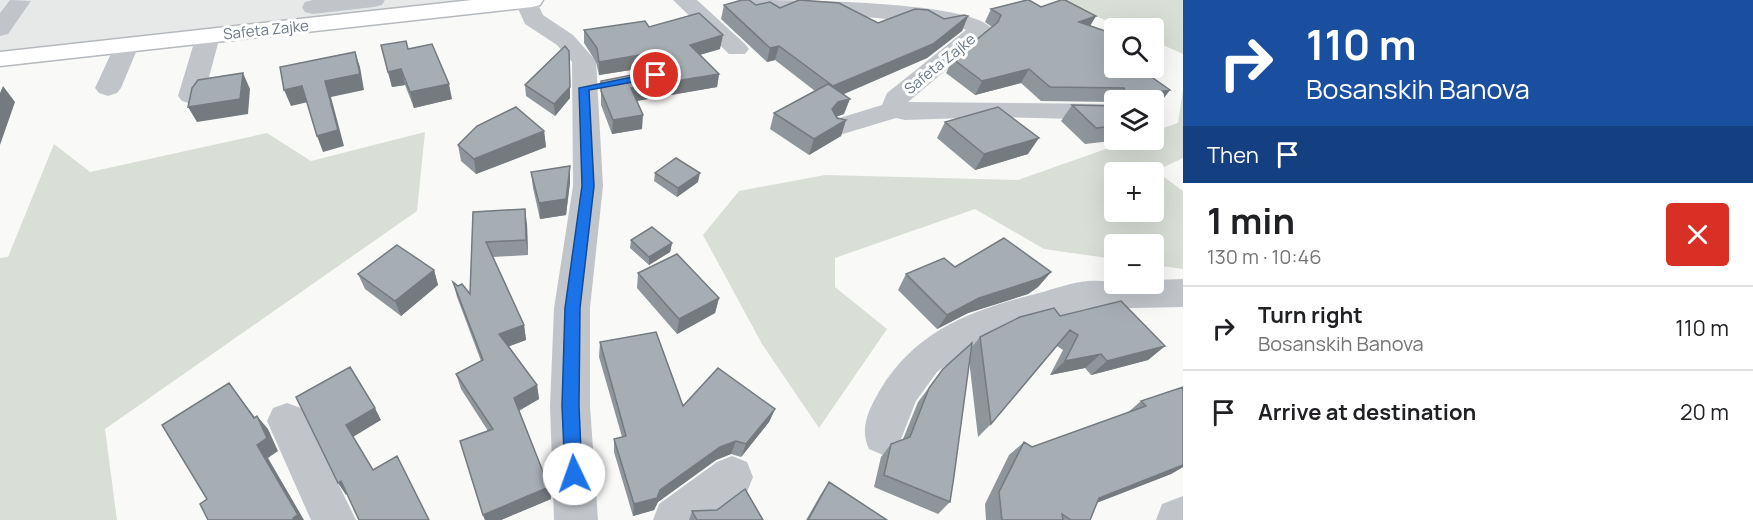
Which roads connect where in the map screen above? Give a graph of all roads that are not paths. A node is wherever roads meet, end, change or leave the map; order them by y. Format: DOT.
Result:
graph roads {
  1 [pos="374,0"];
  2 [pos="525,0"];
  3 [pos="532,0"];
  4 [pos="684,0"];
  5 [pos="753,0"];
  6 [pos="20,1"];
  7 [pos="313,7"];
  8 [pos="0,29"];
  9 [pos="208,36"];
  10 [pos="126,45"];
  11 [pos="737,50"];
  12 [pos="0,59"];
  13 [pos="108,88"];
  14 [pos="191,96"];
  15 [pos="897,109"];
  16 [pos="1104,112"];
  17 [pos="843,126"];
  18 [pos="1183,293"];
  19 [pos="287,421"];
  20 [pos="883,436"];
  21 [pos="732,477"];
  22 [pos="1183,518"];
  23 [pos="334,520"];
  24 [pos="576,520"];
  25 [pos="675,520"];
  26 [pos="1178,520"];
  1 -- 7 [label="street"];
  2 -- 3 [label="main road, Safeta Zajke"];
  2 -- 9 [label="main road, Safeta Zajke"];
  2 -- 24 [label="street"];
  4 -- 11 [label="street"];
  5 -- 15 [label="street, Safeta Zajke"];
  6 -- 8 [label="street"];
  9 -- 10 [label="main road, Safeta Zajke"];
  9 -- 14 [label="street"];
  10 -- 12 [label="main road, Safeta Zajke"];
  10 -- 13 [label="street"];
  15 -- 16 [label="street, Safeta Zajke"];
  15 -- 17 [label="street"];
  18 -- 20 [label="street"];
  19 -- 23 [label="street"];
  21 -- 25 [label="street"];
  22 -- 26 [label="street"];
}
